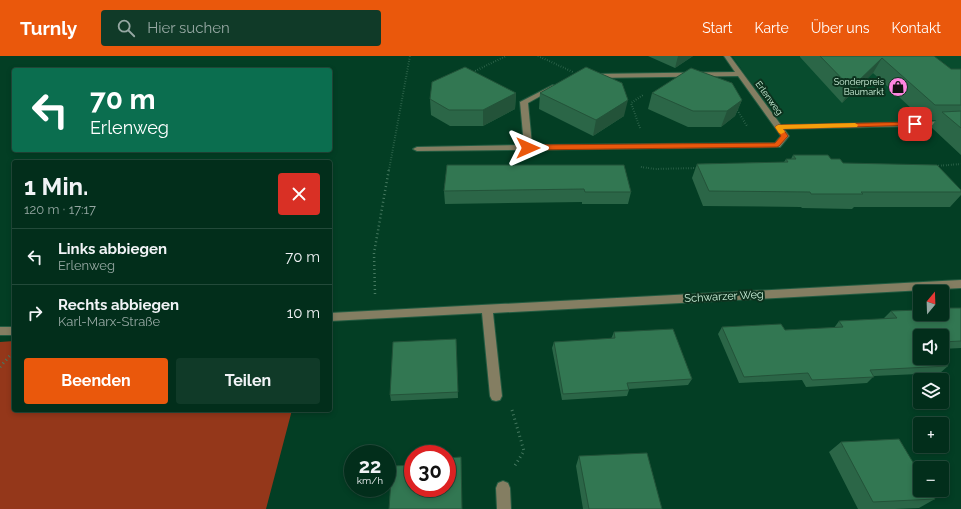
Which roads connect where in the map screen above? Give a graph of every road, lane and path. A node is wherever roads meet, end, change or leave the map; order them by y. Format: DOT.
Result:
graph roads {
  1 [pos="410,56"];
  2 [pos="506,56"];
  3 [pos="538,56"];
  4 [pos="727,56"];
  5 [pos="473,72"];
  6 [pos="740,74"];
  7 [pos="641,75"];
  8 [pos="575,76"];
  9 [pos="562,82"];
  10 [pos="735,107"];
  11 [pos="961,123"];
  12 [pos="778,127"];
  13 [pos="759,145"];
  14 [pos="647,146"];
  15 [pos="528,148"];
  16 [pos="417,149"];
  17 [pos="961,164"];
  18 [pos="930,166"];
  19 [pos="638,167"];
  20 [pos="702,168"];
  21 [pos="961,284"];
  22 [pos="487,308"];
  23 [pos="371,314"];
  24 [pos="332,317"];
  25 [pos="0,331"];
  26 [pos="12,331"];
  27 [pos="12,353"];
  28 [pos="0,366"];
  29 [pos="496,396"];
  30 [pos="503,488"];
  31 [pos="504,509"];
  1 -- 23 [label="path"];
  2 -- 5 [label="path"];
  3 -- 8 [label="path"];
  4 -- 6 [label="street, Erlenweg"];
  6 -- 7 [label="street"];
  6 -- 12 [label="street, Erlenweg"];
  7 -- 8 [label="street"];
  7 -- 14 [label="path"];
  9 -- 15 [label="street"];
  10 -- 13 [label="path"];
  11 -- 12 [label="street"];
  12 -- 13 [label="street, Erlenweg"];
  13 -- 14 [label="street, Erlenweg"];
  14 -- 15 [label="street, Erlenweg"];
  15 -- 16 [label="street, Erlenweg"];
  17 -- 18 [label="path"];
  19 -- 20 [label="path"];
  21 -- 22 [label="street, Schwarzer Weg"];
  22 -- 23 [label="street, Schwarzer Weg"];
  22 -- 29 [label="street"];
  23 -- 24 [label="street, Schwarzer Weg"];
  25 -- 26 [label="street"];
  27 -- 28 [label="path"];
  29 -- 30 [label="path"];
  30 -- 31 [label="street"];
}
